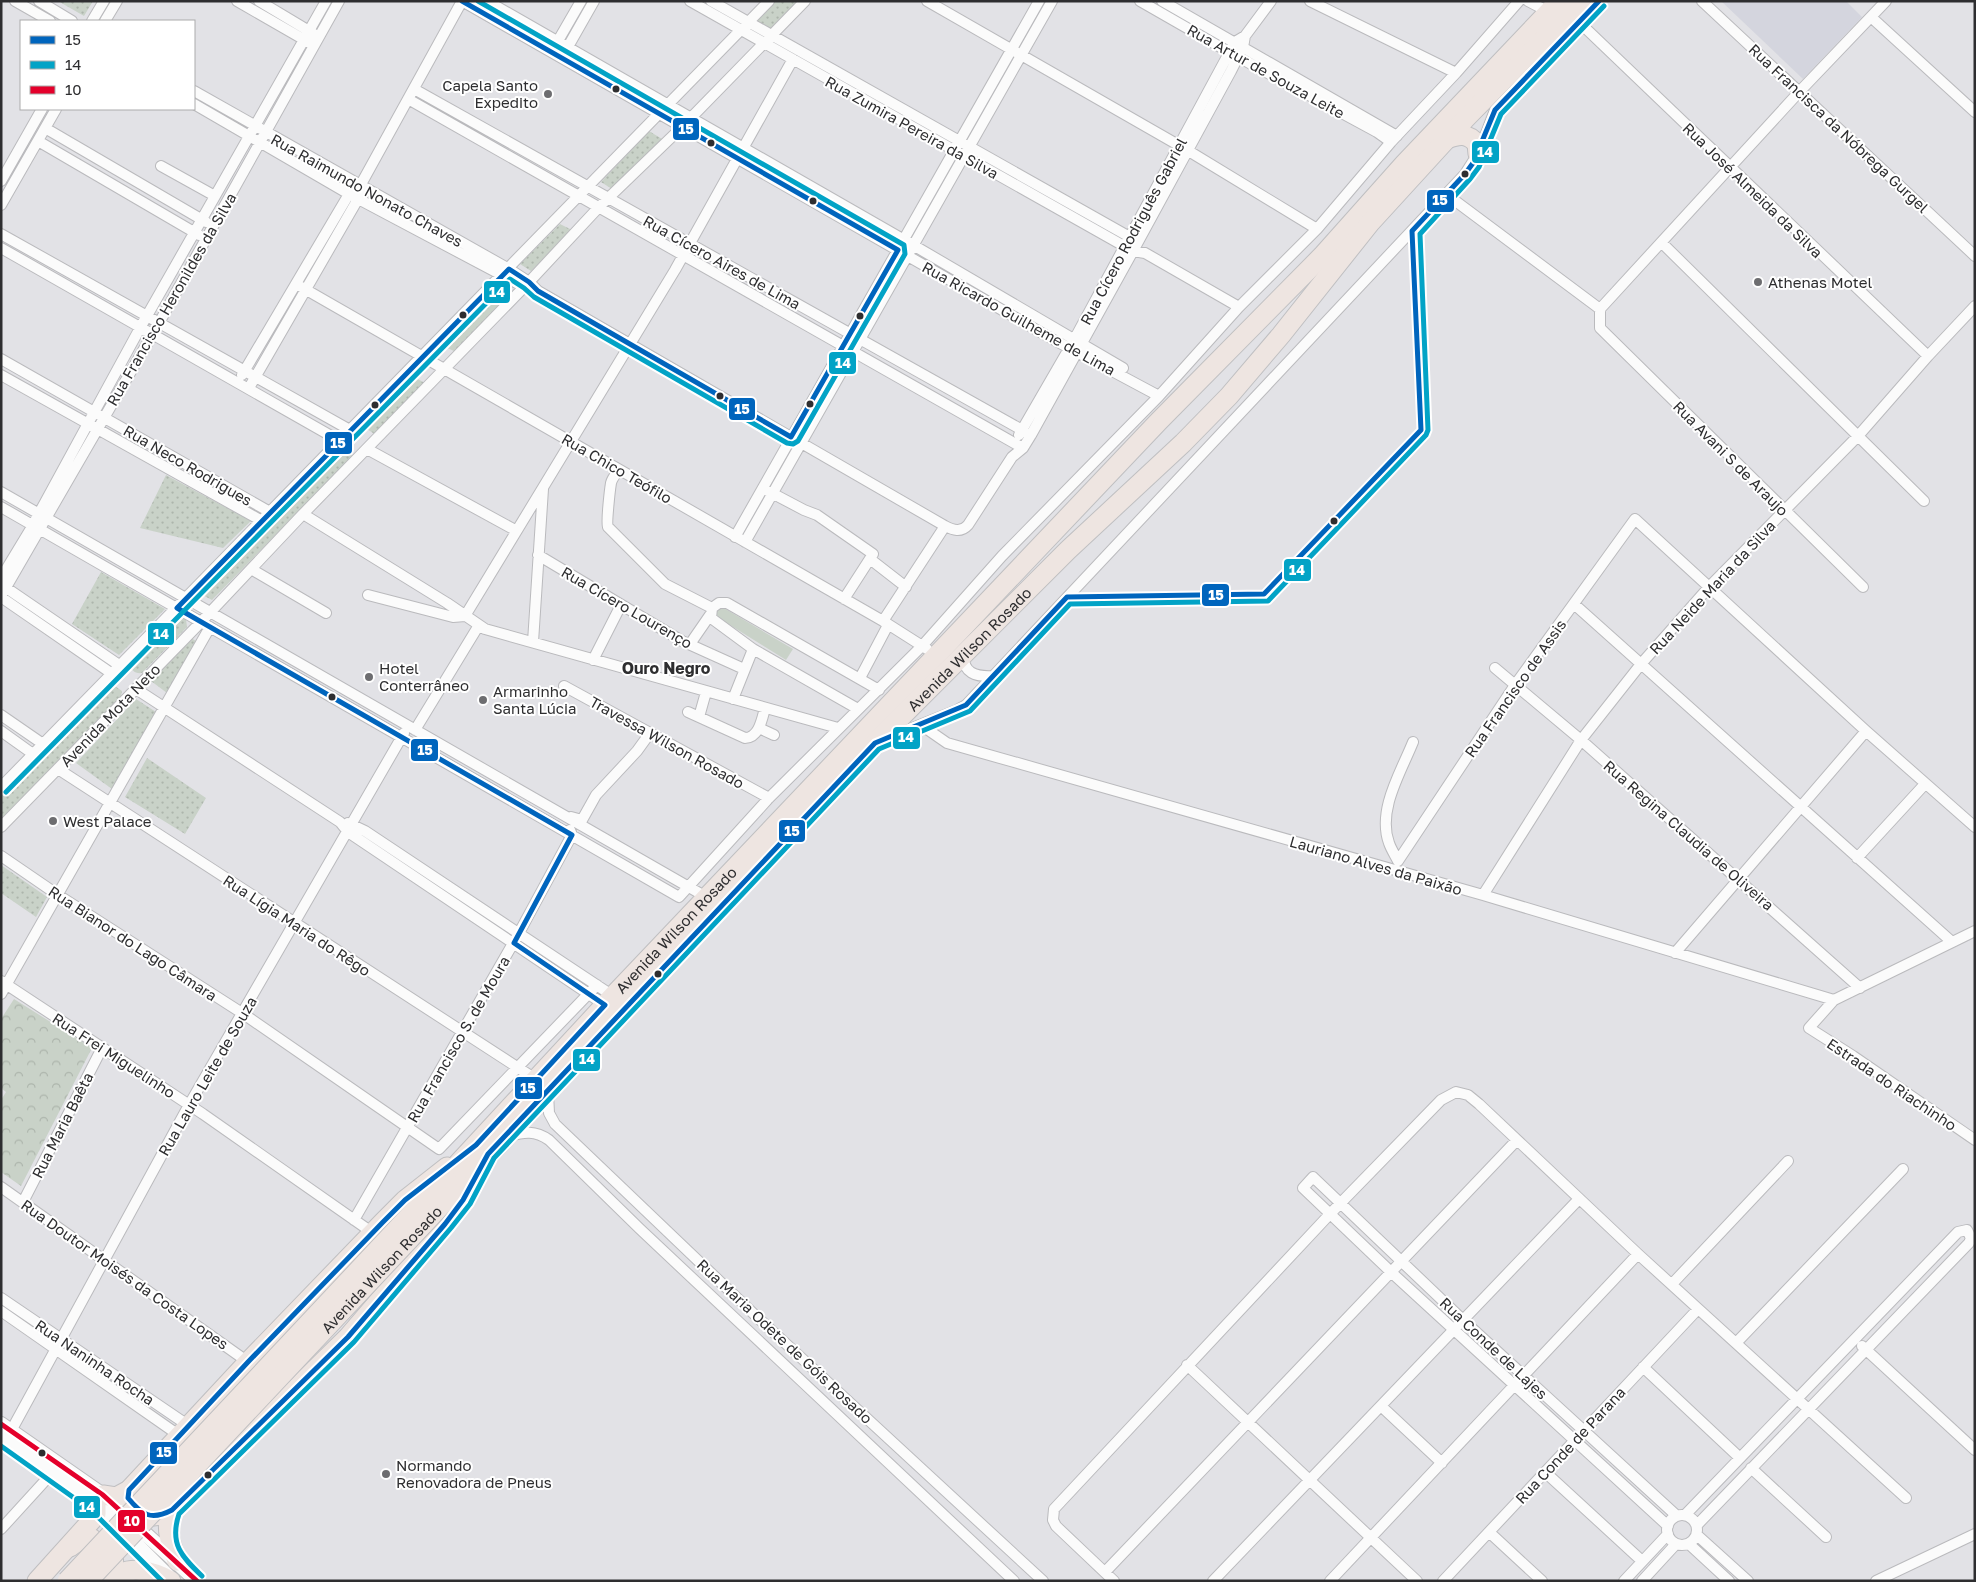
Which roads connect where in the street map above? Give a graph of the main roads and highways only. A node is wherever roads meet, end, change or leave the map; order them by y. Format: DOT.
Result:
graph roads {
  1 [pos="1581,1"];
  2 [pos="1554,7"];
  3 [pos="1511,72"];
  4 [pos="1495,110"];
  5 [pos="1447,139"];
  6 [pos="1478,154"];
  7 [pos="1203,377"];
  8 [pos="1229,396"];
  9 [pos="1158,421"];
  10 [pos="1183,443"];
  11 [pos="542,1085"];
  12 [pos="482,1150"];
  13 [pos="447,1188"];
  14 [pos="4,1431"];
  15 [pos="129,1490"];
  16 [pos="99,1499"];
  17 [pos="172,1510"];
  18 [pos="64,1551"];
  19 [pos="177,1561"];
  20 [pos="37,1581"];
  21 [pos="67,1581"];
  22 [pos="88,1581"];
  23 [pos="109,1581"];
  24 [pos="172,1581"];
  25 [pos="197,1581"];
  1 -- 3 [label="highway, Avenida Wilson Rosado"];
  2 -- 7 [label="highway, Avenida Wilson Rosado"];
  3 -- 4 [label="highway"];
  3 -- 5 [label="highway, Avenida Wilson Rosado"];
  5 -- 6 [label="highway"];
  5 -- 8 [label="highway, Avenida Wilson Rosado"];
  7 -- 8 [label="highway"];
  7 -- 9 [label="highway, Avenida Wilson Rosado"];
  8 -- 10 [label="highway, Avenida Wilson Rosado"];
  9 -- 10 [label="highway"];
  9 -- 11 [label="highway, Avenida Wilson Rosado"];
  10 -- 11 [label="highway, Avenida Wilson Rosado"];
  11 -- 12 [label="highway, Avenida Wilson Rosado"];
  11 -- 12 [label="highway, Avenida Wilson Rosado"];
  12 -- 13 [label="highway, Avenida Wilson Rosado"];
  12 -- 15 [label="highway"];
  12 -- 17 [label="highway"];
  13 -- 21 [label="highway, Avenida Wilson Rosado, bridge"];
  13 -- 22 [label="highway, Avenida Wilson Rosado, bridge"];
  14 -- 16 [label="main road"];
  14 -- 16 [label="main road"];
  15 -- 16 [label="highway"];
  15 -- 17 [label="highway"];
  16 -- 18 [label="highway"];
  16 -- 19 [label="main road"];
  16 -- 24 [label="main road"];
  17 -- 19 [label="highway"];
  18 -- 20 [label="highway"];
  18 -- 23 [label="highway"];
  19 -- 25 [label="main road"];
  23 -- 24 [label="highway"];
}
